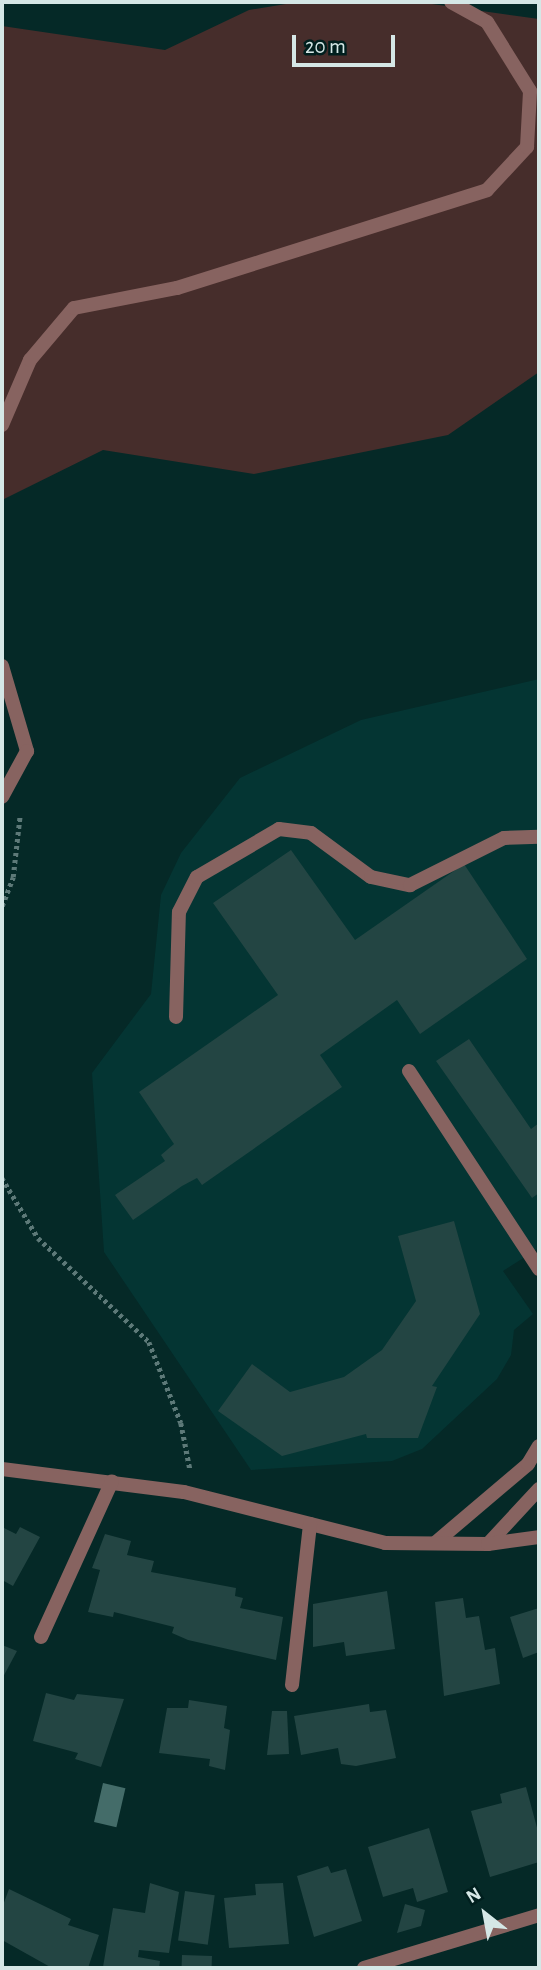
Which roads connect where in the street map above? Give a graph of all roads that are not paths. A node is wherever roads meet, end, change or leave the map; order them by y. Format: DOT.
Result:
graph roads {
  1 [pos="451,2"];
  2 [pos="2,425"];
  3 [pos="2,666"];
  4 [pos="2,797"];
  5 [pos="539,837"];
  6 [pos="176,1017"];
  7 [pos="409,1071"];
  8 [pos="539,1269"];
  9 [pos="539,1446"];
  10 [pos="2,1469"];
  11 [pos="112,1481"];
  12 [pos="539,1489"];
  13 [pos="310,1524"];
  14 [pos="539,1537"];
  15 [pos="435,1543"];
  16 [pos="488,1544"];
  17 [pos="41,1637"];
  18 [pos="292,1685"];
  19 [pos="539,1915"];
  20 [pos="363,1968"];
  1 -- 2 [label="street"];
  3 -- 4 [label="street"];
  5 -- 6 [label="street"];
  7 -- 8 [label="street"];
  9 -- 15 [label="street"];
  10 -- 11 [label="street"];
  11 -- 13 [label="street"];
  11 -- 17 [label="street"];
  12 -- 16 [label="street"];
  13 -- 15 [label="street"];
  13 -- 18 [label="street"];
  14 -- 16 [label="street"];
  15 -- 16 [label="street"];
  19 -- 20 [label="street"];
}
